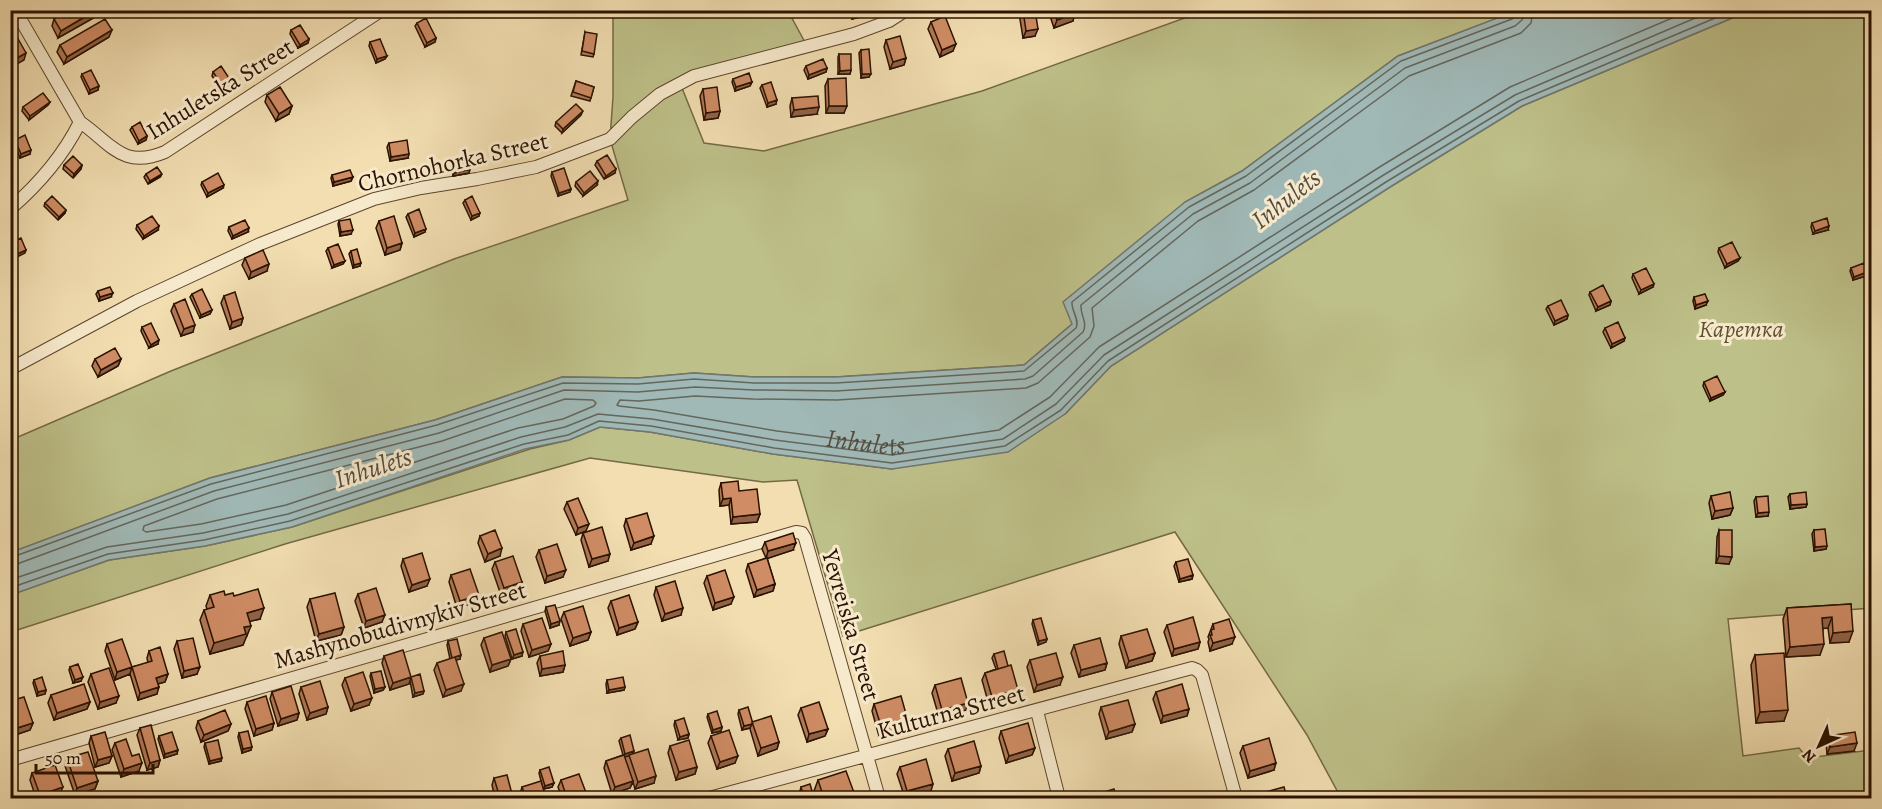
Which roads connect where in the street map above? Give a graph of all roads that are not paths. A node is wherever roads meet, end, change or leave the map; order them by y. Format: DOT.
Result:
graph roads {
  1 [pos="15,10"];
  2 [pos="382,10"];
  3 [pos="906,10"];
  4 [pos="80,122"];
  5 [pos="10,209"];
  6 [pos="10,369"];
  7 [pos="802,533"];
  8 [pos="1037,711"];
  9 [pos="867,756"];
  10 [pos="10,760"];
  11 [pos="709,798"];
  12 [pos="879,798"];
  13 [pos="1059,798"];
  14 [pos="1236,798"];
  1 -- 4 [label="street"];
  2 -- 4 [label="street, Inhuletska Street"];
  3 -- 6 [label="street, Chornohorka Street"];
  4 -- 5 [label="street"];
  7 -- 9 [label="street, Yevreiska Street"];
  7 -- 10 [label="street, Mashynobudivnykiv Street"];
  8 -- 9 [label="street, Kulturna Street"];
  8 -- 13 [label="street"];
  8 -- 14 [label="street, Kulturna Street"];
  9 -- 11 [label="street, Kulturna Street"];
  9 -- 12 [label="street, Yevreiska Street"];
}
